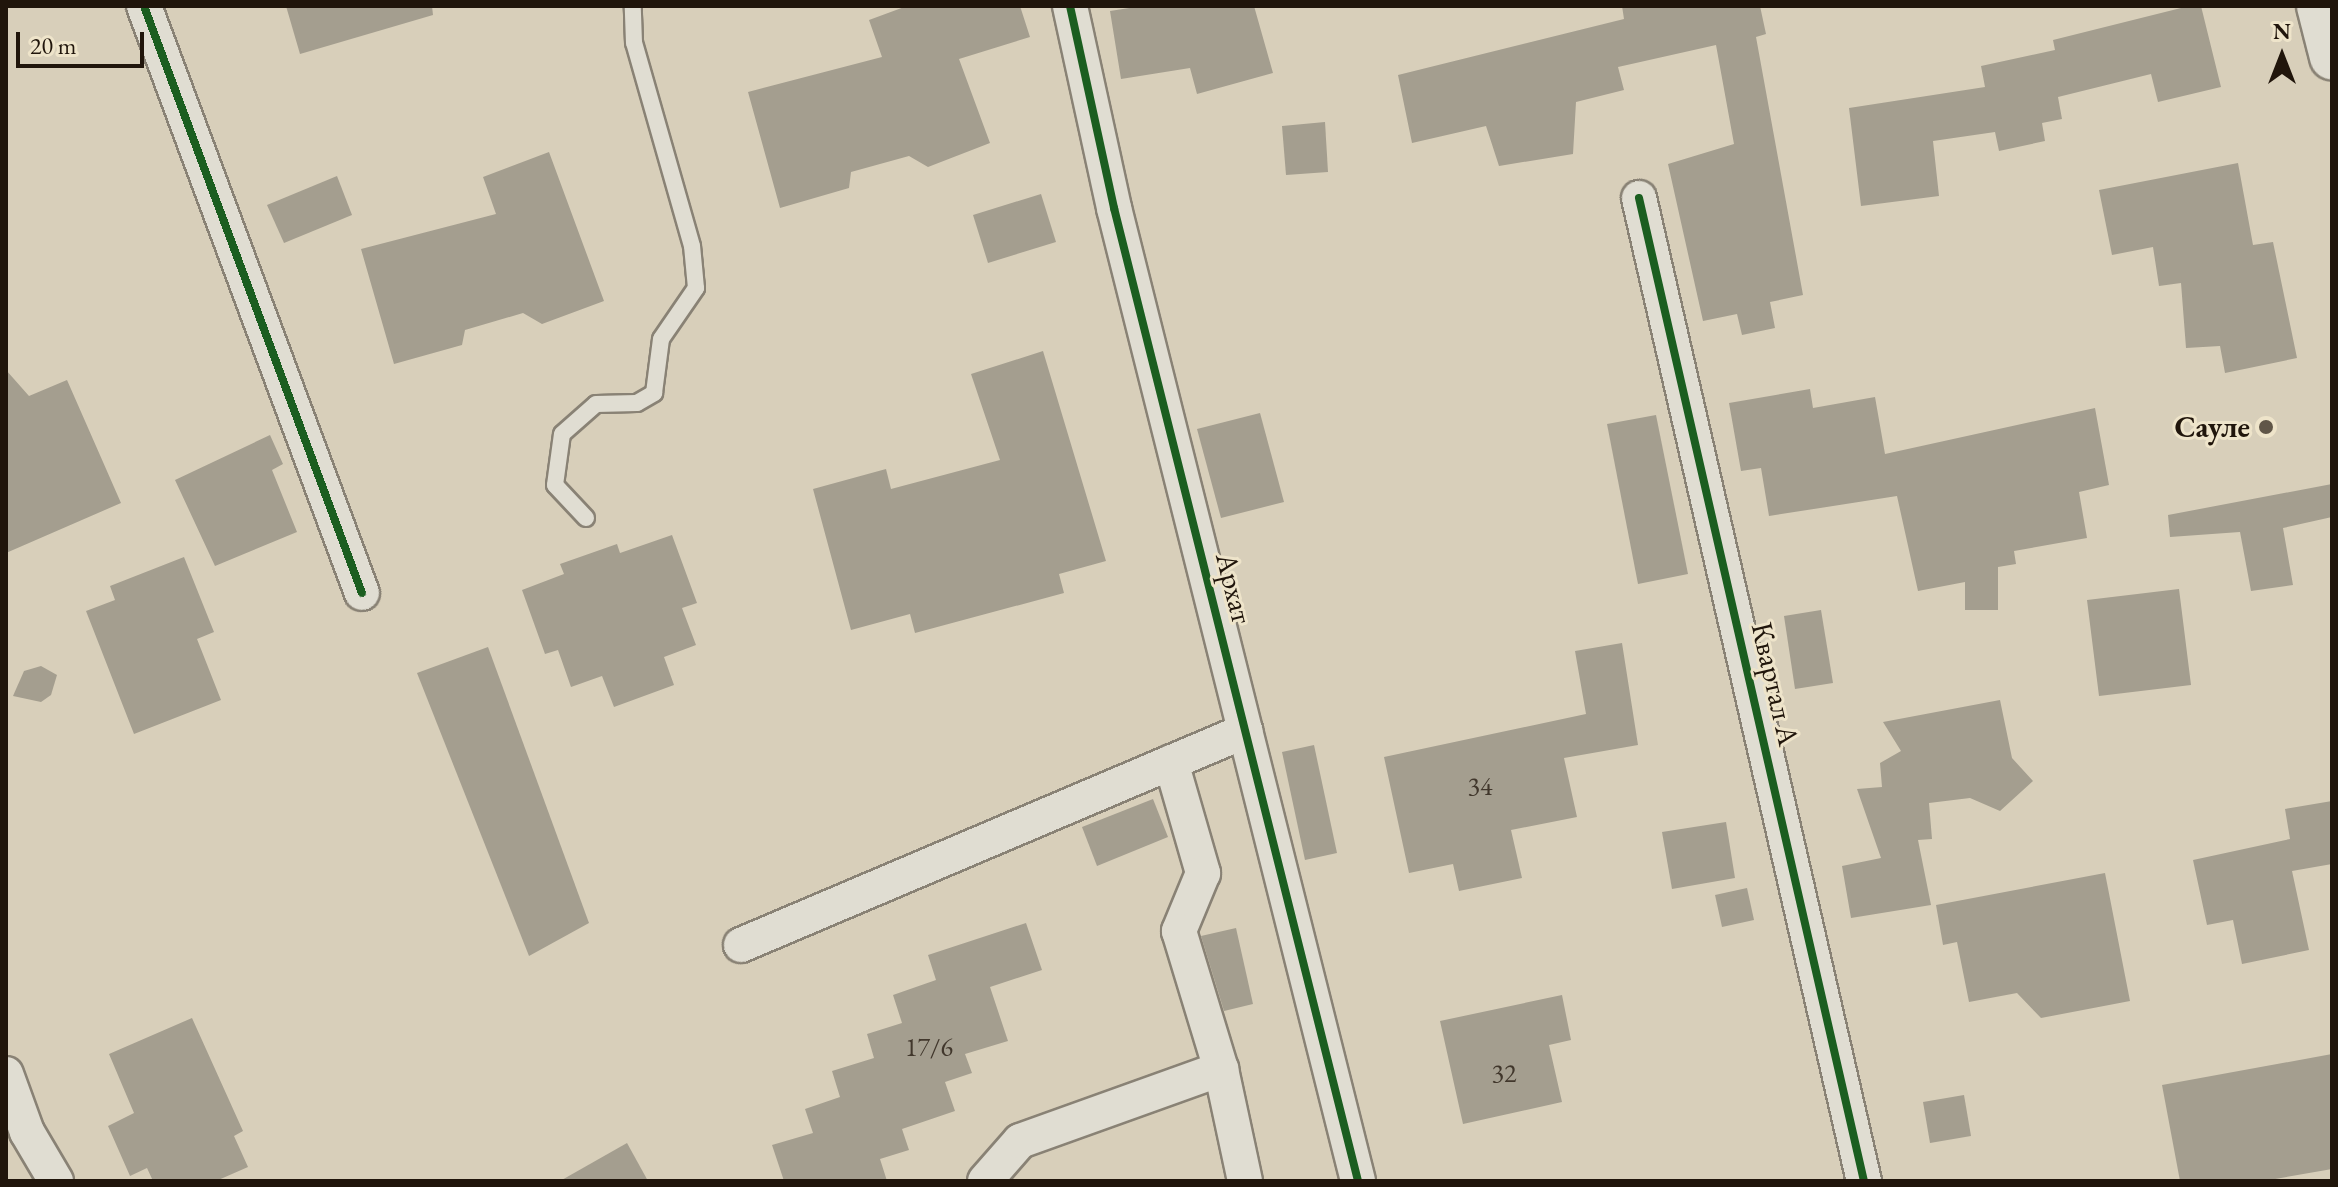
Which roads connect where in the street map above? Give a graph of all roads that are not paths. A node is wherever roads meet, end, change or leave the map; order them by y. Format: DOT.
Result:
graph roads {
  1 [pos="144,6"];
  2 [pos="633,6"];
  3 [pos="1070,6"];
  4 [pos="2319,6"];
  5 [pos="2332,57"];
  6 [pos="1639,198"];
  7 [pos="586,518"];
  8 [pos="362,593"];
  9 [pos="1245,731"];
  10 [pos="1171,762"];
  11 [pos="741,945"];
  12 [pos="1221,1069"];
  13 [pos="6,1074"];
  14 [pos="56,1181"];
  15 [pos="985,1181"];
  16 [pos="1245,1181"];
  17 [pos="1358,1181"];
  18 [pos="1864,1181"];
  1 -- 8 [label="street"];
  2 -- 7 [label="lane"];
  3 -- 9 [label="street, Архат"];
  4 -- 5 [label="main road"];
  6 -- 18 [label="street, Квартал А"];
  9 -- 10 [label="street"];
  9 -- 17 [label="street, Архат"];
  10 -- 11 [label="street"];
  10 -- 12 [label="street"];
  12 -- 15 [label="street"];
  12 -- 16 [label="street"];
  13 -- 14 [label="street"];
}
